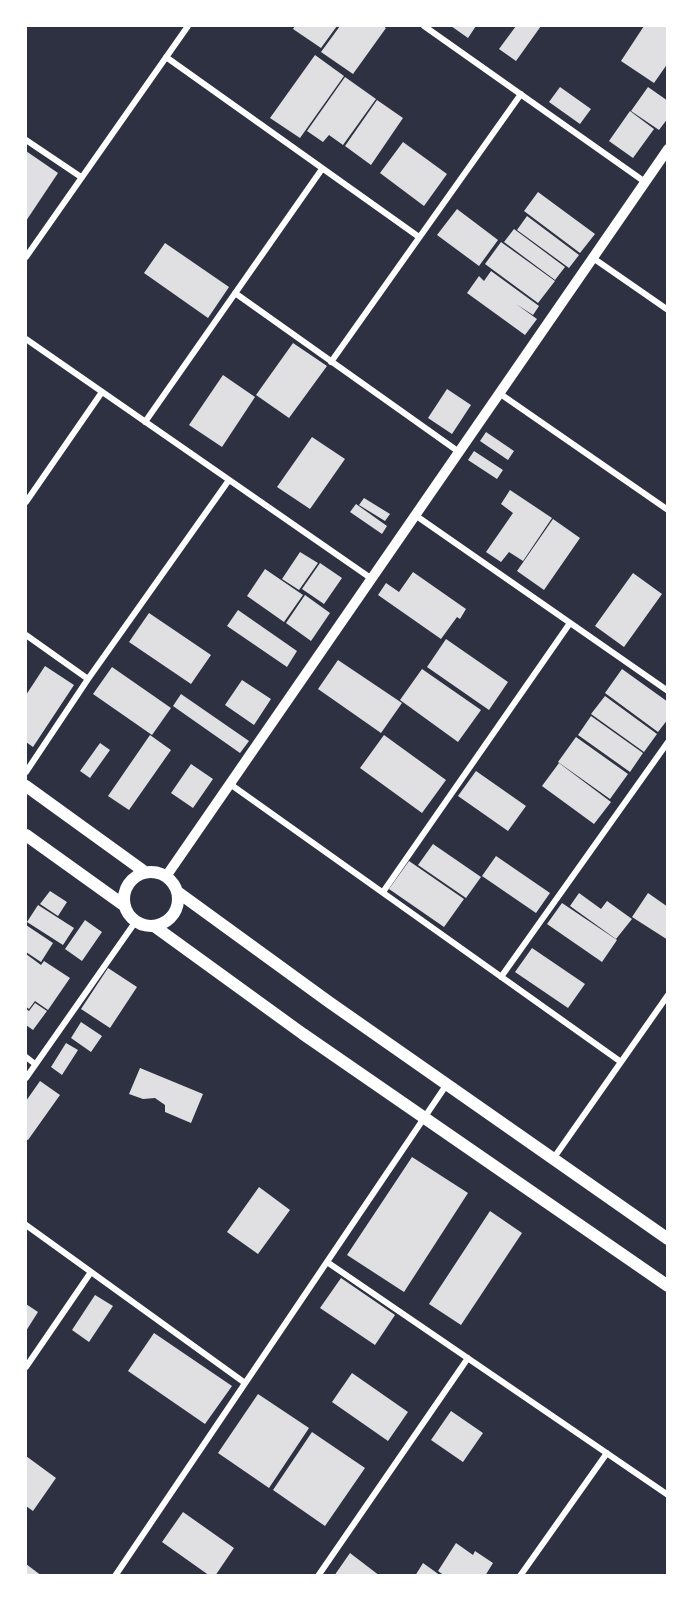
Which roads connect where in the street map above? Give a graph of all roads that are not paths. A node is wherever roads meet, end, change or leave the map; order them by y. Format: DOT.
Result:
graph roads {
  1 [pos="188,26"];
  2 [pos="424,26"];
  3 [pos="166,57"];
  4 [pos="521,94"];
  5 [pos="26,140"];
  6 [pos="668,149"];
  7 [pos="322,168"];
  8 [pos="81,177"];
  9 [pos="645,182"];
  10 [pos="420,237"];
  11 [pos="26,257"];
  12 [pos="592,258"];
  13 [pos="235,293"];
  14 [pos="668,310"];
  15 [pos="26,339"];
  16 [pos="331,362"];
  17 [pos="102,392"];
  18 [pos="499,393"];
  19 [pos="145,422"];
  20 [pos="459,452"];
  21 [pos="228,480"];
  22 [pos="26,502"];
  23 [pos="668,510"];
  24 [pos="416,515"];
  25 [pos="372,579"];
  26 [pos="570,623"];
  27 [pos="26,635"];
  28 [pos="88,679"];
  29 [pos="668,691"];
  30 [pos="668,742"];
  31 [pos="26,772"];
  32 [pos="230,784"];
  33 [pos="26,786"];
  34 [pos="26,836"];
  35 [pos="145,872"];
  36 [pos="167,876"];
  37 [pos="382,892"];
  38 [pos="178,893"];
  39 [pos="125,906"];
  40 [pos="136,921"];
  41 [pos="154,926"];
  42 [pos="501,977"];
  43 [pos="668,994"];
  44 [pos="26,1057"];
  45 [pos="621,1062"];
  46 [pos="35,1064"];
  47 [pos="26,1078"];
  48 [pos="447,1084"];
  49 [pos="424,1117"];
  50 [pos="553,1160"];
  51 [pos="26,1225"];
  52 [pos="668,1239"];
  53 [pos="327,1262"];
  54 [pos="91,1272"];
  55 [pos="668,1286"];
  56 [pos="468,1358"];
  57 [pos="26,1367"];
  58 [pos="245,1383"];
  59 [pos="607,1453"];
  60 [pos="668,1495"];
  61 [pos="115,1575"];
  62 [pos="318,1575"];
  63 [pos="520,1575"];
  1 -- 3 [label="street"];
  2 -- 4 [label="street"];
  3 -- 7 [label="street"];
  3 -- 8 [label="street"];
  4 -- 9 [label="street"];
  4 -- 10 [label="street"];
  5 -- 8 [label="street"];
  6 -- 9 [label="street"];
  7 -- 10 [label="street"];
  7 -- 13 [label="street"];
  8 -- 11 [label="street"];
  9 -- 12 [label="street"];
  10 -- 16 [label="street"];
  12 -- 14 [label="street"];
  12 -- 18 [label="street"];
  13 -- 16 [label="street"];
  13 -- 19 [label="street"];
  15 -- 17 [label="street"];
  16 -- 20 [label="street"];
  17 -- 19 [label="street"];
  17 -- 22 [label="street"];
  18 -- 20 [label="street"];
  18 -- 23 [label="street"];
  19 -- 21 [label="street"];
  20 -- 24 [label="street"];
  21 -- 25 [label="street"];
  21 -- 28 [label="street"];
  24 -- 25 [label="street"];
  24 -- 26 [label="street"];
  25 -- 32 [label="street"];
  26 -- 29 [label="street"];
  26 -- 37 [label="street"];
  27 -- 28 [label="street"];
  28 -- 31 [label="street"];
  30 -- 42 [label="street"];
  32 -- 36 [label="street"];
  32 -- 37 [label="street"];
  33 -- 35 [label="main road"];
  34 -- 39 [label="main road"];
  35 -- 36 [label="main road"];
  35 -- 39 [label="main road"];
  36 -- 38 [label="main road"];
  37 -- 42 [label="street"];
  38 -- 41 [label="main road"];
  38 -- 48 [label="main road"];
  39 -- 40 [label="main road"];
  40 -- 41 [label="main road"];
  40 -- 46 [label="street"];
  41 -- 49 [label="main road"];
  42 -- 45 [label="street"];
  43 -- 45 [label="street"];
  44 -- 46 [label="street"];
  45 -- 50 [label="street"];
  46 -- 47 [label="street"];
  48 -- 49 [label="street"];
  48 -- 50 [label="main road"];
  49 -- 53 [label="street"];
  49 -- 55 [label="main road"];
  50 -- 52 [label="main road"];
  51 -- 54 [label="street"];
  53 -- 56 [label="street"];
  53 -- 58 [label="street"];
  54 -- 57 [label="street"];
  54 -- 58 [label="street"];
  56 -- 59 [label="street"];
  56 -- 62 [label="street"];
  58 -- 61 [label="street"];
  59 -- 60 [label="street"];
  59 -- 63 [label="street"];
}
